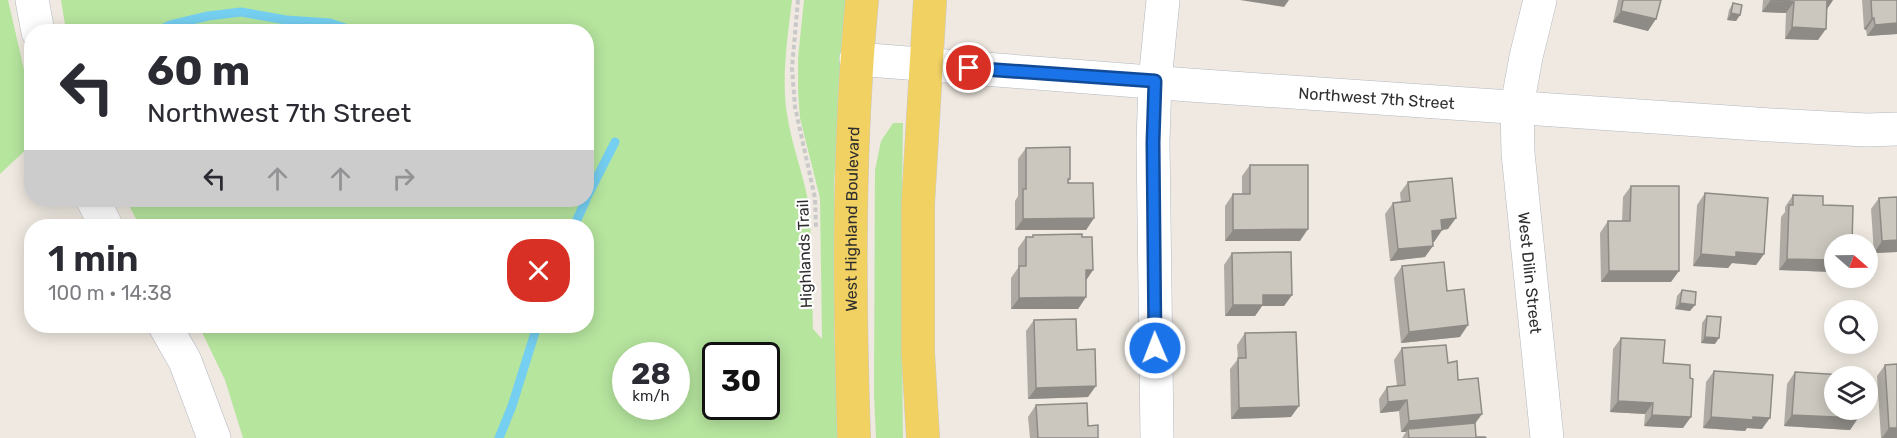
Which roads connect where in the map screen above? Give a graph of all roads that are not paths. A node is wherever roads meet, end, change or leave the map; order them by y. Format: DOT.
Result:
graph roads {
  1 [pos="32,0"];
  2 [pos="862,0"];
  3 [pos="930,0"];
  4 [pos="1163,0"];
  5 [pos="1540,0"];
  6 [pos="36,24"];
  7 [pos="856,59"];
  8 [pos="926,64"];
  9 [pos="1155,81"];
  10 [pos="1517,106"];
  11 [pos="1897,129"];
  12 [pos="169,333"];
  13 [pos="214,438"];
  14 [pos="854,438"];
  15 [pos="923,438"];
  16 [pos="1157,438"];
  17 [pos="1547,438"];
  1 -- 6 [label="street"];
  2 -- 7 [label="main road, West Highland Boulevard"];
  3 -- 8 [label="main road"];
  4 -- 9 [label="street"];
  5 -- 10 [label="street, West Dilin Street"];
  7 -- 8 [label="street, Northwest 7th Street"];
  7 -- 14 [label="main road, West Highland Boulevard"];
  8 -- 9 [label="street, Northwest 7th Street"];
  8 -- 15 [label="main road"];
  9 -- 10 [label="street, Northwest 7th Street"];
  9 -- 16 [label="street"];
  10 -- 11 [label="street, Northwest 7th Street"];
  10 -- 17 [label="street, West Dilin Street"];
  12 -- 13 [label="street"];
}
